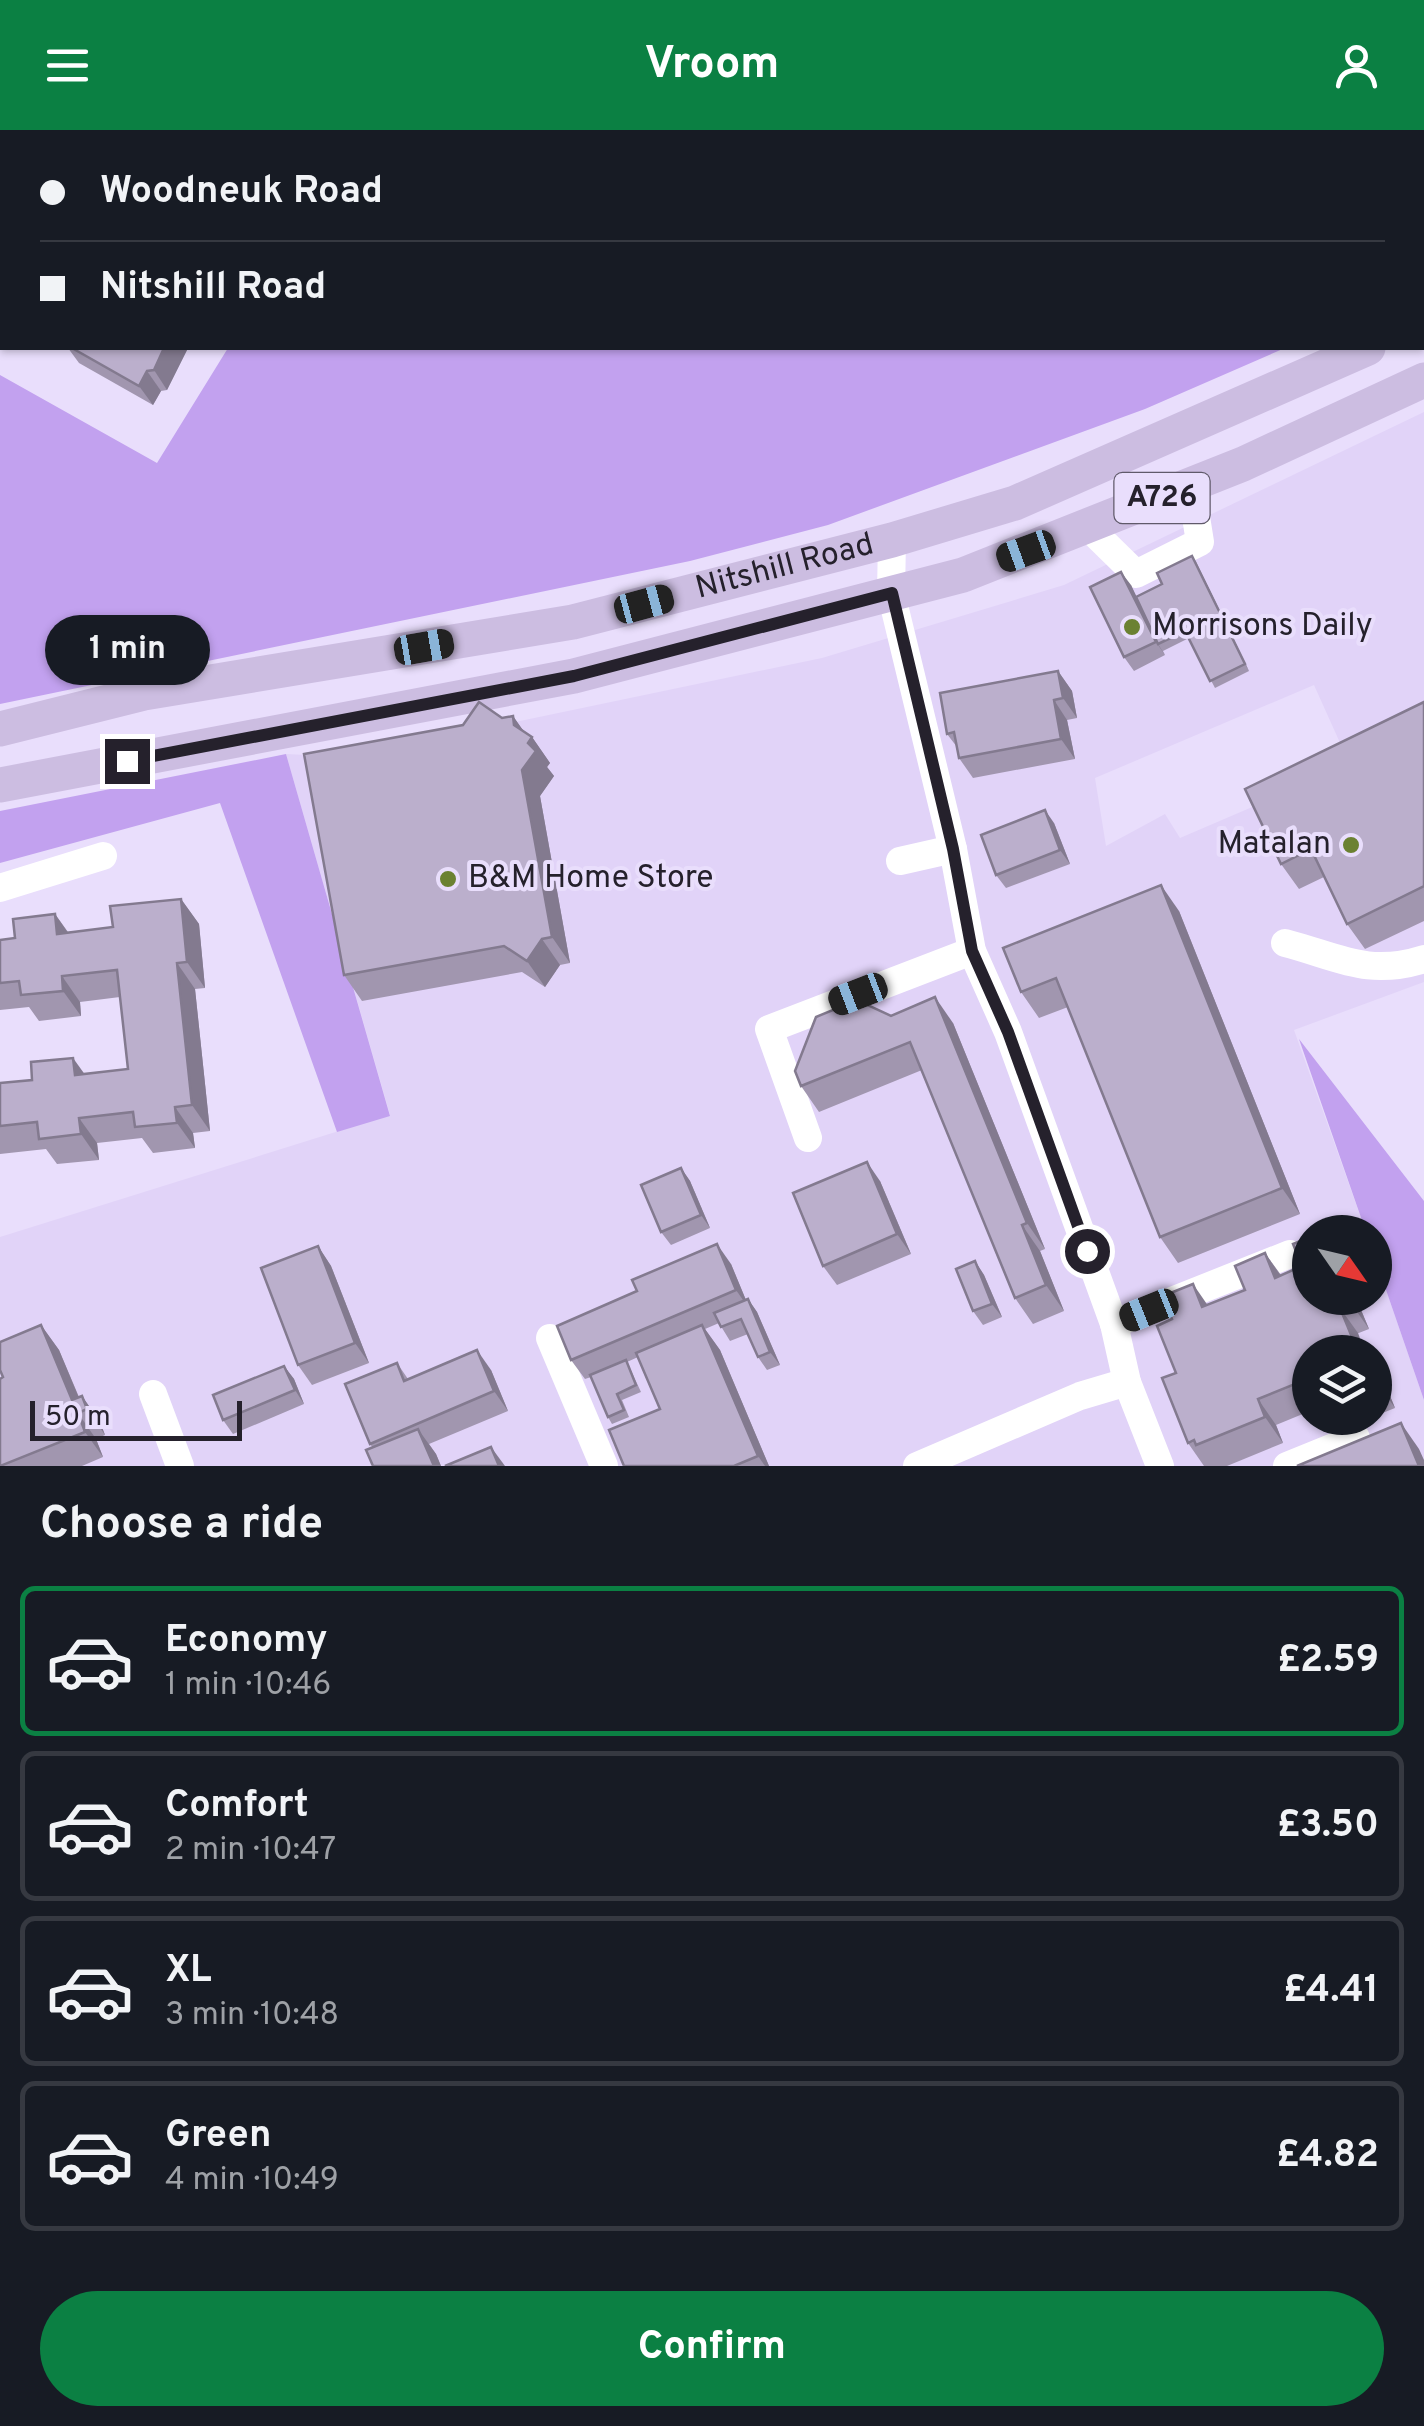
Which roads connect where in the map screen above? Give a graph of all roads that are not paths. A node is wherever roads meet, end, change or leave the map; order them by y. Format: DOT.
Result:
graph roads {
  1 [pos="1363,350"];
  2 [pos="1424,380"];
  3 [pos="1191,486"];
  4 [pos="1089,528"];
  5 [pos="892,540"];
  6 [pos="892,593"];
  7 [pos="0,729"];
  8 [pos="0,785"];
  9 [pos="953,849"];
  10 [pos="102,856"];
  11 [pos="900,861"];
  12 [pos="0,888"];
  13 [pos="1284,942"];
  14 [pos="972,951"];
  15 [pos="1424,959"];
  16 [pos="808,1138"];
  17 [pos="1290,1254"];
  18 [pos="1114,1324"];
  19 [pos="550,1338"];
  20 [pos="1127,1382"];
  21 [pos="153,1394"];
  22 [pos="1356,1438"];
  23 [pos="180,1466"];
  24 [pos="604,1466"];
  25 [pos="917,1466"];
  26 [pos="1160,1466"];
  27 [pos="1286,1466"];
  1 -- 5 [label="main road, Nitshill Road / A726"];
  2 -- 3 [label="main road, Nitshill Road / A726"];
  3 -- 4 [label="main road, Nitshill Road / A726"];
  3 -- 4 [label="street"];
  4 -- 6 [label="main road, Nitshill Road / A726"];
  5 -- 6 [label="street"];
  5 -- 7 [label="main road, Nitshill Road / A726"];
  6 -- 8 [label="main road, Nitshill Road / A726"];
  6 -- 9 [label="street"];
  9 -- 11 [label="street"];
  9 -- 14 [label="street"];
  10 -- 12 [label="street"];
  13 -- 15 [label="street"];
  14 -- 16 [label="street"];
  14 -- 18 [label="street"];
  17 -- 18 [label="street"];
  18 -- 20 [label="street"];
  19 -- 24 [label="street"];
  20 -- 25 [label="street"];
  20 -- 26 [label="street"];
  21 -- 23 [label="street"];
  22 -- 27 [label="street"];
}
